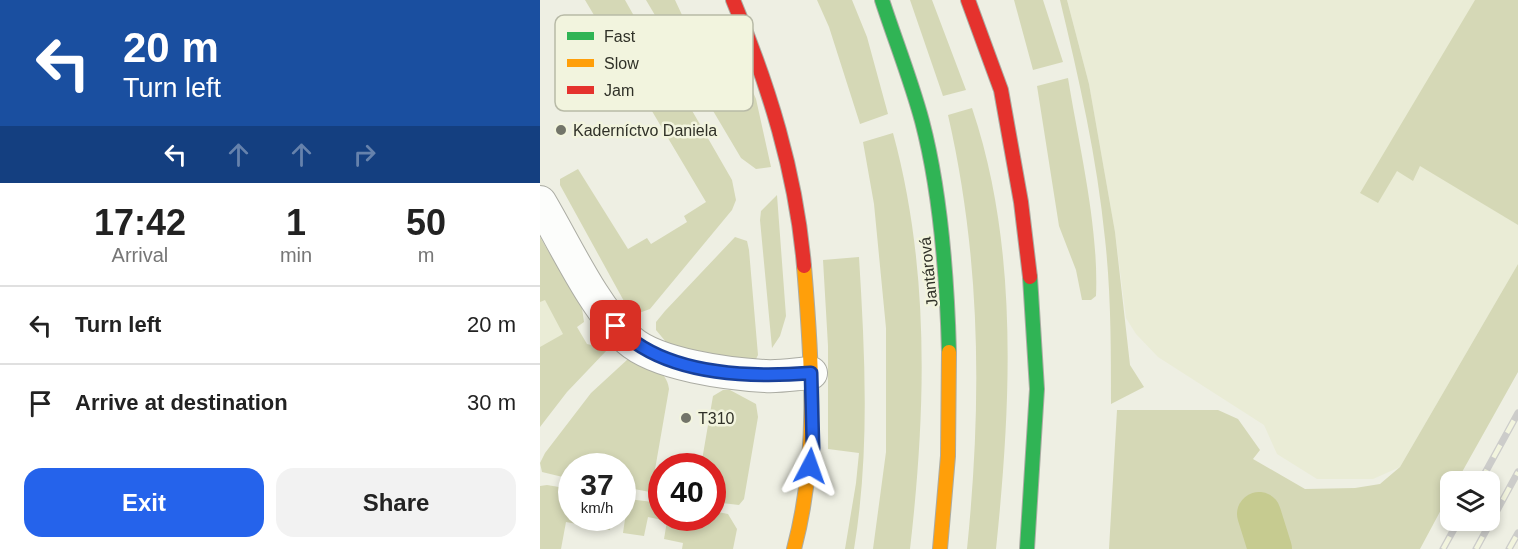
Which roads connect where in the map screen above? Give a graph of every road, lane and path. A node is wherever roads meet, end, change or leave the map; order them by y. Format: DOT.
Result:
graph roads {
  1 [pos="733,0"];
  2 [pos="882,0"];
  3 [pos="968,0"];
  4 [pos="740,15"];
  5 [pos="753,45"];
  6 [pos="540,202"];
  7 [pos="811,373"];
  8 [pos="794,549"];
  9 [pos="940,549"];
  10 [pos="1027,549"];
  1 -- 4 [label="street"];
  2 -- 9 [label="street, Jantárová"];
  3 -- 10 [label="street"];
  5 -- 7 [label="street"];
  6 -- 7 [label="street"];
  7 -- 8 [label="street"];
}
